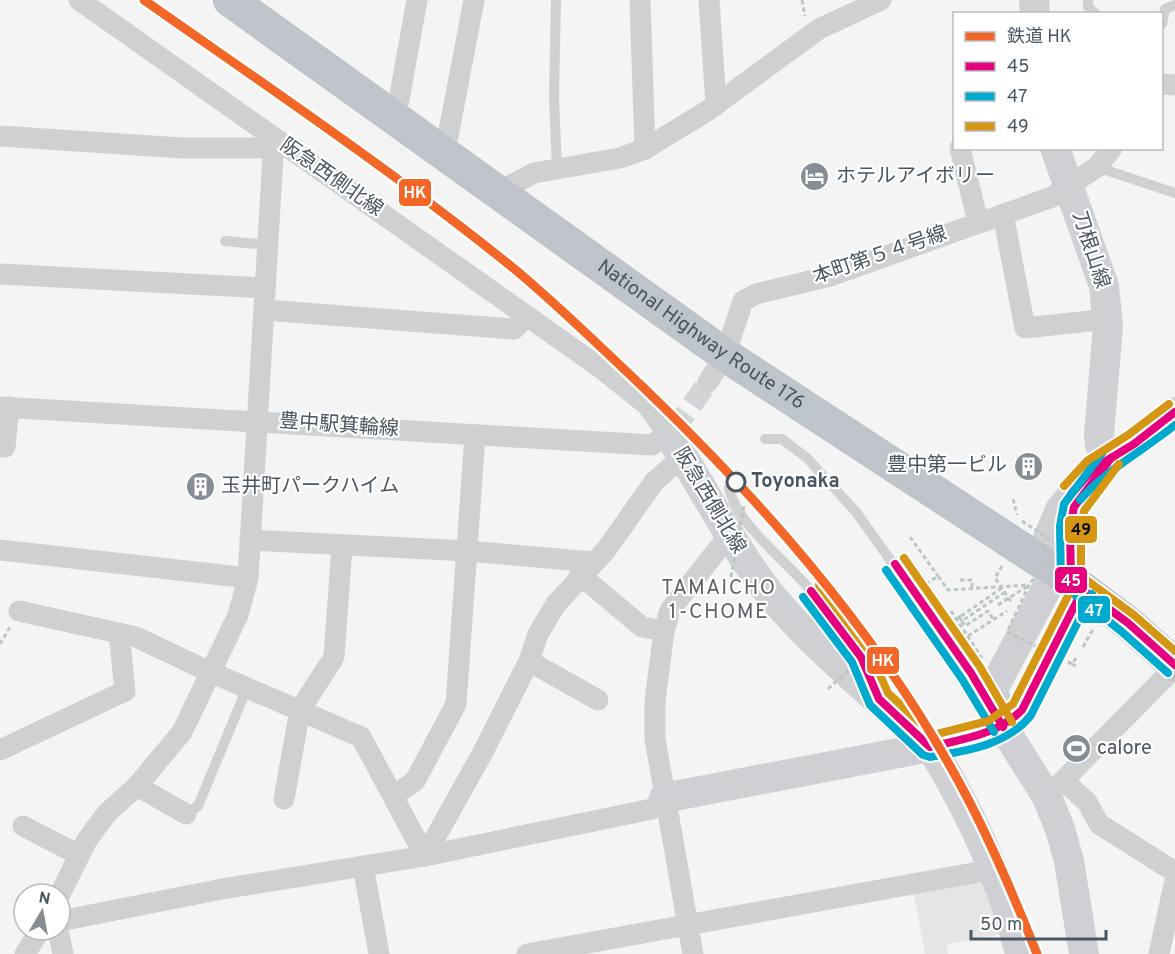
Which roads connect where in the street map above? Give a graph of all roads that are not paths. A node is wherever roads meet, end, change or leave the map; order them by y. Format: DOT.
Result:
graph roads {
  1 [pos="79,0"];
  2 [pos="230,0"];
  3 [pos="417,0"];
  4 [pos="474,0"];
  5 [pos="556,0"];
  6 [pos="640,0"];
  7 [pos="708,0"];
  8 [pos="881,0"];
  9 [pos="1175,5"];
  10 [pos="1163,16"];
  11 [pos="716,105"];
  12 [pos="392,114"];
  13 [pos="0,136"];
  14 [pos="274,139"];
  15 [pos="645,148"];
  16 [pos="960,150"];
  17 [pos="1056,150"];
  18 [pos="1110,150"];
  19 [pos="445,152"];
  20 [pos="1097,167"];
  21 [pos="557,169"];
  22 [pos="1069,187"];
  23 [pos="500,191"];
  24 [pos="1175,193"];
  25 [pos="1003,214"];
  26 [pos="978,222"];
  27 [pos="225,241"];
  28 [pos="268,245"];
  29 [pos="0,274"];
  30 [pos="265,288"];
  31 [pos="264,310"];
  32 [pos="526,316"];
  33 [pos="1108,319"];
  34 [pos="725,355"];
  35 [pos="708,382"];
  36 [pos="4,407"];
  37 [pos="1175,412"];
  38 [pos="256,420"];
  39 [pos="475,435"];
  40 [pos="765,439"];
  41 [pos="675,440"];
  42 [pos="5,447"];
  43 [pos="1111,458"];
  44 [pos="729,488"];
  45 [pos="731,537"];
  46 [pos="250,540"];
  47 [pos="342,546"];
  48 [pos="0,550"];
  49 [pos="468,551"];
  50 [pos="586,569"];
  51 [pos="1056,572"];
  52 [pos="248,578"];
  53 [pos="19,611"];
  54 [pos="664,631"];
  55 [pos="119,633"];
  56 [pos="529,661"];
  57 [pos="1175,666"];
  58 [pos="210,672"];
  59 [pos="247,688"];
  60 [pos="879,699"];
  61 [pos="598,700"];
  62 [pos="300,710"];
  63 [pos="1002,727"];
  64 [pos="930,747"];
  65 [pos="0,750"];
  66 [pos="137,786"];
  67 [pos="1055,789"];
  68 [pos="393,796"];
  69 [pos="664,798"];
  70 [pos="284,799"];
  71 [pos="186,814"];
  72 [pos="23,826"];
  73 [pos="79,855"];
  74 [pos="425,856"];
  75 [pos="363,866"];
  76 [pos="995,868"];
  77 [pos="1175,872"];
  78 [pos="1175,879"];
  79 [pos="66,882"];
  80 [pos="72,919"];
  81 [pos="689,925"];
  82 [pos="379,954"];
  83 [pos="527,954"];
  84 [pos="693,954"];
  85 [pos="1020,954"];
  86 [pos="1084,954"];
  87 [pos="1159,954"];
  1 -- 14 [label="street, 阪急西側北線"];
  2 -- 12 [label="highway, National Highway Route 176"];
  3 -- 12 [label="street"];
  4 -- 19 [label="street"];
  5 -- 21 [label="lane"];
  6 -- 15 [label="street"];
  7 -- 11 [label="street"];
  8 -- 11 [label="street"];
  9 -- 10 [label="lane"];
  11 -- 15 [label="street"];
  12 -- 19 [label="highway, National Highway Route 176"];
  13 -- 14 [label="street"];
  14 -- 28 [label="street"];
  14 -- 32 [label="street, 阪急西側北線"];
  15 -- 21 [label="street"];
  16 -- 26 [label="street"];
  17 -- 22 [label="street, 刀根山線"];
  18 -- 20 [label="street, 本町第５４号線"];
  19 -- 23 [label="highway, National Highway Route 176"];
  20 -- 22 [label="street, 本町第５４号線"];
  20 -- 24 [label="lane"];
  21 -- 23 [label="street"];
  22 -- 25 [label="street, 本町第５４号線"];
  22 -- 33 [label="street, 刀根山線"];
  23 -- 34 [label="highway, National Highway Route 176"];
  25 -- 26 [label="street, 本町第５４号線"];
  25 -- 33 [label="street"];
  26 -- 34 [label="street, 本町第５４号線"];
  27 -- 28 [label="lane"];
  28 -- 30 [label="street"];
  29 -- 30 [label="street"];
  30 -- 31 [label="street"];
  31 -- 32 [label="street"];
  31 -- 38 [label="street"];
  32 -- 41 [label="street, 阪急西側北線"];
  33 -- 43 [label="street, 刀根山線"];
  34 -- 35 [label="street"];
  34 -- 51 [label="highway, National Highway Route 176"];
  36 -- 38 [label="street, 豊中駅箕輪線"];
  36 -- 42 [label="street"];
  37 -- 43 [label="street"];
  38 -- 39 [label="street, 豊中駅箕輪線"];
  38 -- 46 [label="street"];
  39 -- 41 [label="street, 豊中駅箕輪線"];
  39 -- 49 [label="street"];
  40 -- 63 [label="lane"];
  41 -- 45 [label="street, 阪急西側北線"];
  41 -- 50 [label="street"];
  43 -- 51 [label="street"];
  44 -- 60 [label="lane"];
  45 -- 54 [label="street"];
  45 -- 60 [label="street, 阪急西側北線"];
  46 -- 47 [label="street"];
  46 -- 52 [label="street"];
  47 -- 49 [label="street"];
  47 -- 62 [label="street"];
  48 -- 52 [label="street"];
  49 -- 50 [label="street"];
  49 -- 68 [label="street"];
  50 -- 54 [label="street"];
  50 -- 56 [label="street"];
  51 -- 57 [label="highway, National Highway Route 176"];
  51 -- 63 [label="street"];
  52 -- 58 [label="street"];
  53 -- 55 [label="street"];
  54 -- 69 [label="street"];
  55 -- 58 [label="street"];
  55 -- 65 [label="street"];
  56 -- 61 [label="street"];
  56 -- 74 [label="street"];
  57 -- 67 [label="street"];
  58 -- 59 [label="street"];
  58 -- 66 [label="street"];
  59 -- 62 [label="street"];
  59 -- 71 [label="lane"];
  60 -- 64 [label="street, 阪急西側北線"];
  62 -- 68 [label="street"];
  62 -- 70 [label="street"];
  63 -- 64 [label="street"];
  63 -- 67 [label="street"];
  64 -- 69 [label="street"];
  64 -- 76 [label="street, 阪急西側北線"];
  66 -- 71 [label="street"];
  66 -- 73 [label="street"];
  67 -- 77 [label="street"];
  67 -- 86 [label="street"];
  68 -- 74 [label="street"];
  69 -- 74 [label="street"];
  69 -- 81 [label="street"];
  72 -- 73 [label="street"];
  73 -- 79 [label="street"];
  74 -- 75 [label="street"];
  75 -- 80 [label="street"];
  75 -- 82 [label="street"];
  76 -- 81 [label="street"];
  76 -- 85 [label="street, 阪急西側北線"];
  78 -- 87 [label="street"];
  81 -- 83 [label="street"];
  81 -- 84 [label="street"];
}
